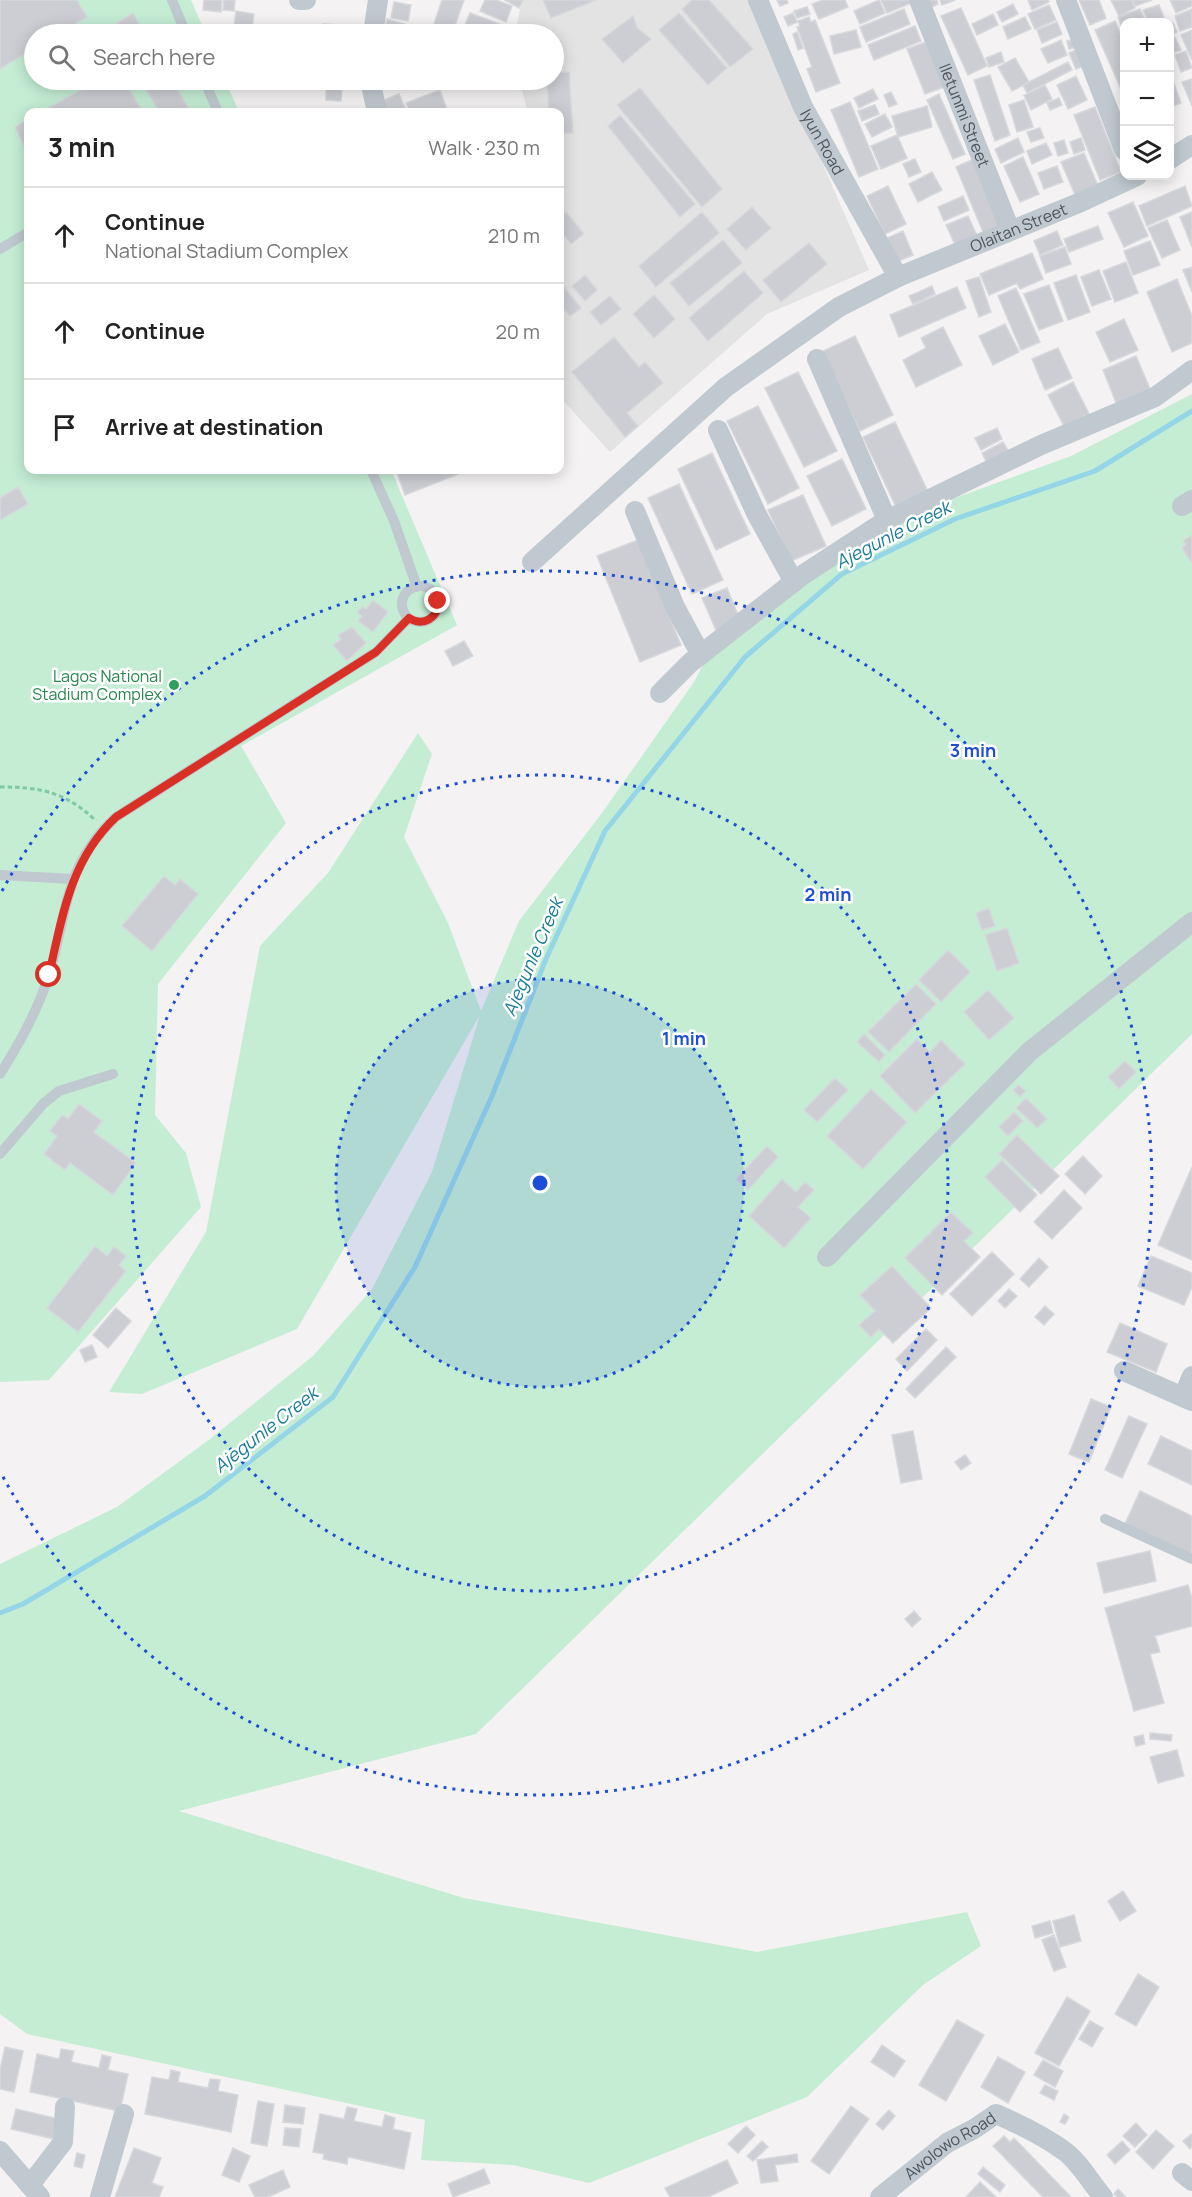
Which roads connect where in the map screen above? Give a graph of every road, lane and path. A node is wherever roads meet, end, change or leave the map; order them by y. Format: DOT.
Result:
graph roads {
  1 [pos="172,0"];
  2 [pos="299,0"];
  3 [pos="306,0"];
  4 [pos="378,0"];
  5 [pos="758,0"];
  6 [pos="919,0"];
  7 [pos="1066,0"];
  8 [pos="182,24"];
  9 [pos="374,24"];
  10 [pos="208,90"];
  11 [pos="372,90"];
  12 [pos="216,108"];
  13 [pos="376,108"];
  14 [pos="1120,137"];
  15 [pos="1126,180"];
  16 [pos="1010,230"];
  17 [pos="24,235"];
  18 [pos="0,249"];
  19 [pos="898,277"];
  20 [pos="817,359"];
  21 [pos="1192,370"];
  22 [pos="718,429"];
  23 [pos="373,474"];
  24 [pos="635,512"];
  25 [pos="887,520"];
  26 [pos="532,562"];
  27 [pos="794,582"];
  28 [pos="417,587"];
  29 [pos="409,618"];
  30 [pos="701,656"];
  31 [pos="660,693"];
  32 [pos="0,787"];
  33 [pos="104,829"];
  34 [pos="0,875"];
  35 [pos="72,879"];
  36 [pos="1192,921"];
  37 [pos="0,1074"];
  38 [pos="113,1074"];
  39 [pos="0,1154"];
  40 [pos="827,1257"];
  41 [pos="1124,1371"];
  42 [pos="1192,1376"];
  43 [pos="1187,1399"];
  44 [pos="1105,1519"];
  45 [pos="1192,1559"];
  46 [pos="65,2107"];
  47 [pos="124,2114"];
  48 [pos="0,2151"];
  49 [pos="35,2191"];
  50 [pos="100,2197"];
  51 [pos="880,2197"];
  52 [pos="1102,2197"];
  1 -- 8 [label="lane"];
  2 -- 3 [label="street"];
  4 -- 9 [label="street"];
  5 -- 19 [label="street, Iyun Road"];
  6 -- 16 [label="street, Iletunmi Street"];
  7 -- 14 [label="street"];
  10 -- 12 [label="lane"];
  11 -- 13 [label="street"];
  15 -- 16 [label="street, Olaitan Street"];
  16 -- 19 [label="street, Olaitan Street"];
  17 -- 18 [label="lane"];
  19 -- 26 [label="street, Olaitan Street"];
  20 -- 25 [label="street"];
  21 -- 25 [label="street"];
  22 -- 27 [label="street"];
  23 -- 28 [label="lane"];
  24 -- 30 [label="street"];
  25 -- 27 [label="street"];
  27 -- 30 [label="street"];
  28 -- 29 [label="lane"];
  28 -- 29 [label="lane"];
  29 -- 33 [label="lane"];
  30 -- 31 [label="street"];
  32 -- 33 [label="path"];
  33 -- 35 [label="lane"];
  34 -- 35 [label="lane"];
  35 -- 37 [label="lane"];
  36 -- 40 [label="street"];
  38 -- 39 [label="lane"];
  41 -- 43 [label="street"];
  42 -- 43 [label="street"];
  44 -- 45 [label="lane"];
  46 -- 49 [label="street"];
  47 -- 50 [label="street"];
  48 -- 49 [label="street"];
  51 -- 52 [label="street, Awolowo Road"];
}
